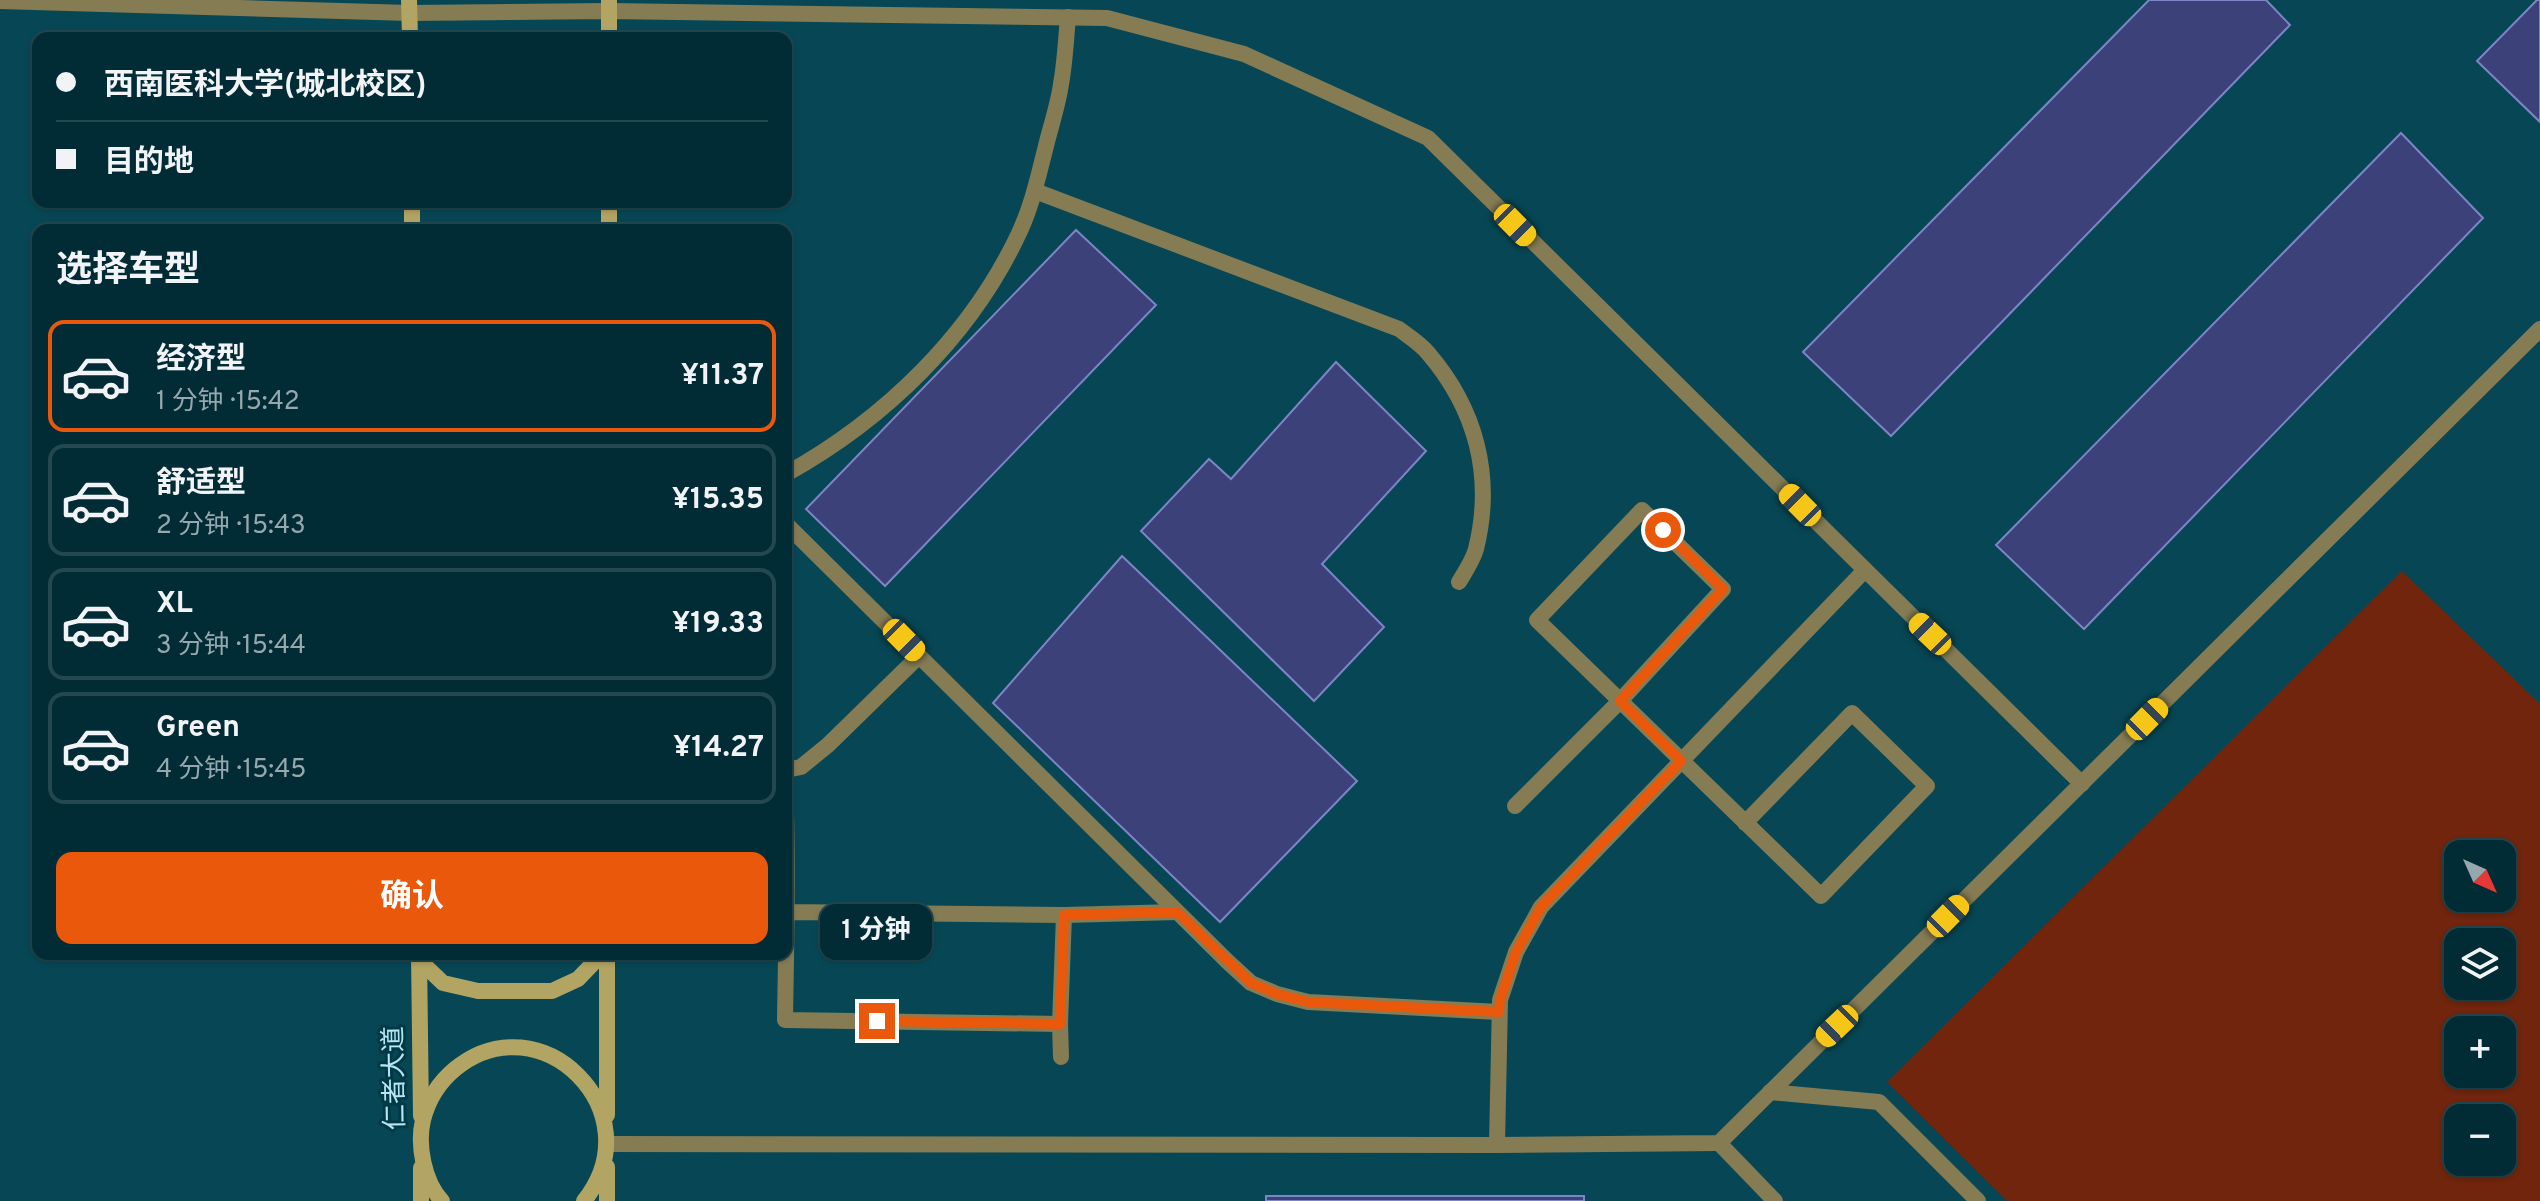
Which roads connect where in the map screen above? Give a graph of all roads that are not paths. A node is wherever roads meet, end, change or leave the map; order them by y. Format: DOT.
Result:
graph roads {
  1 [pos="0,1"];
  2 [pos="609,5"];
  3 [pos="410,7"];
  4 [pos="1068,17"];
  5 [pos="410,32"];
  6 [pos="609,32"];
  7 [pos="1035,191"];
  8 [pos="2540,329"];
  9 [pos="792,471"];
  10 [pos="792,530"];
  11 [pos="1865,570"];
  12 [pos="1459,582"];
  13 [pos="919,656"];
  14 [pos="1620,701"];
  15 [pos="1681,761"];
  16 [pos="792,769"];
  17 [pos="2082,784"];
  18 [pos="1515,806"];
  19 [pos="1745,823"];
  20 [pos="792,912"];
  21 [pos="1177,912"];
  22 [pos="1064,915"];
  23 [pos="419,960"];
  24 [pos="422,960"];
  25 [pos="598,960"];
  26 [pos="604,960"];
  27 [pos="786,960"];
  28 [pos="1499,1012"];
  29 [pos="1060,1024"];
  30 [pos="1061,1057"];
  31 [pos="1770,1092"];
  32 [pos="421,1131"];
  33 [pos="1719,1143"];
  34 [pos="607,1144"];
  35 [pos="1497,1145"];
  36 [pos="421,1201"];
  37 [pos="442,1201"];
  38 [pos="584,1201"];
  39 [pos="607,1201"];
  40 [pos="1775,1201"];
  41 [pos="1978,1201"];
  1 -- 3 [label="street"];
  2 -- 3 [label="street"];
  2 -- 4 [label="street"];
  2 -- 6 [label="street"];
  3 -- 5 [label="street"];
  4 -- 7 [label="street"];
  4 -- 11 [label="street"];
  7 -- 9 [label="street"];
  7 -- 12 [label="street"];
  8 -- 17 [label="street"];
  10 -- 13 [label="street"];
  11 -- 15 [label="street"];
  11 -- 17 [label="street"];
  13 -- 16 [label="street"];
  13 -- 21 [label="street"];
  14 -- 14 [label="street"];
  14 -- 15 [label="street"];
  14 -- 18 [label="street"];
  15 -- 19 [label="street"];
  15 -- 28 [label="street"];
  17 -- 31 [label="street"];
  19 -- 19 [label="street"];
  20 -- 22 [label="street"];
  21 -- 22 [label="street"];
  21 -- 28 [label="street"];
  22 -- 29 [label="street"];
  23 -- 32 [label="street, 仁者大道"];
  24 -- 25 [label="street"];
  26 -- 34 [label="street"];
  27 -- 29 [label="street"];
  28 -- 35 [label="street"];
  29 -- 30 [label="street"];
  31 -- 33 [label="street"];
  31 -- 41 [label="street"];
  32 -- 34 [label="street"];
  32 -- 36 [label="street, 仁者大道"];
  32 -- 37 [label="street"];
  33 -- 35 [label="street"];
  33 -- 40 [label="street"];
  34 -- 35 [label="street"];
  34 -- 38 [label="street"];
  34 -- 39 [label="street"];
}
